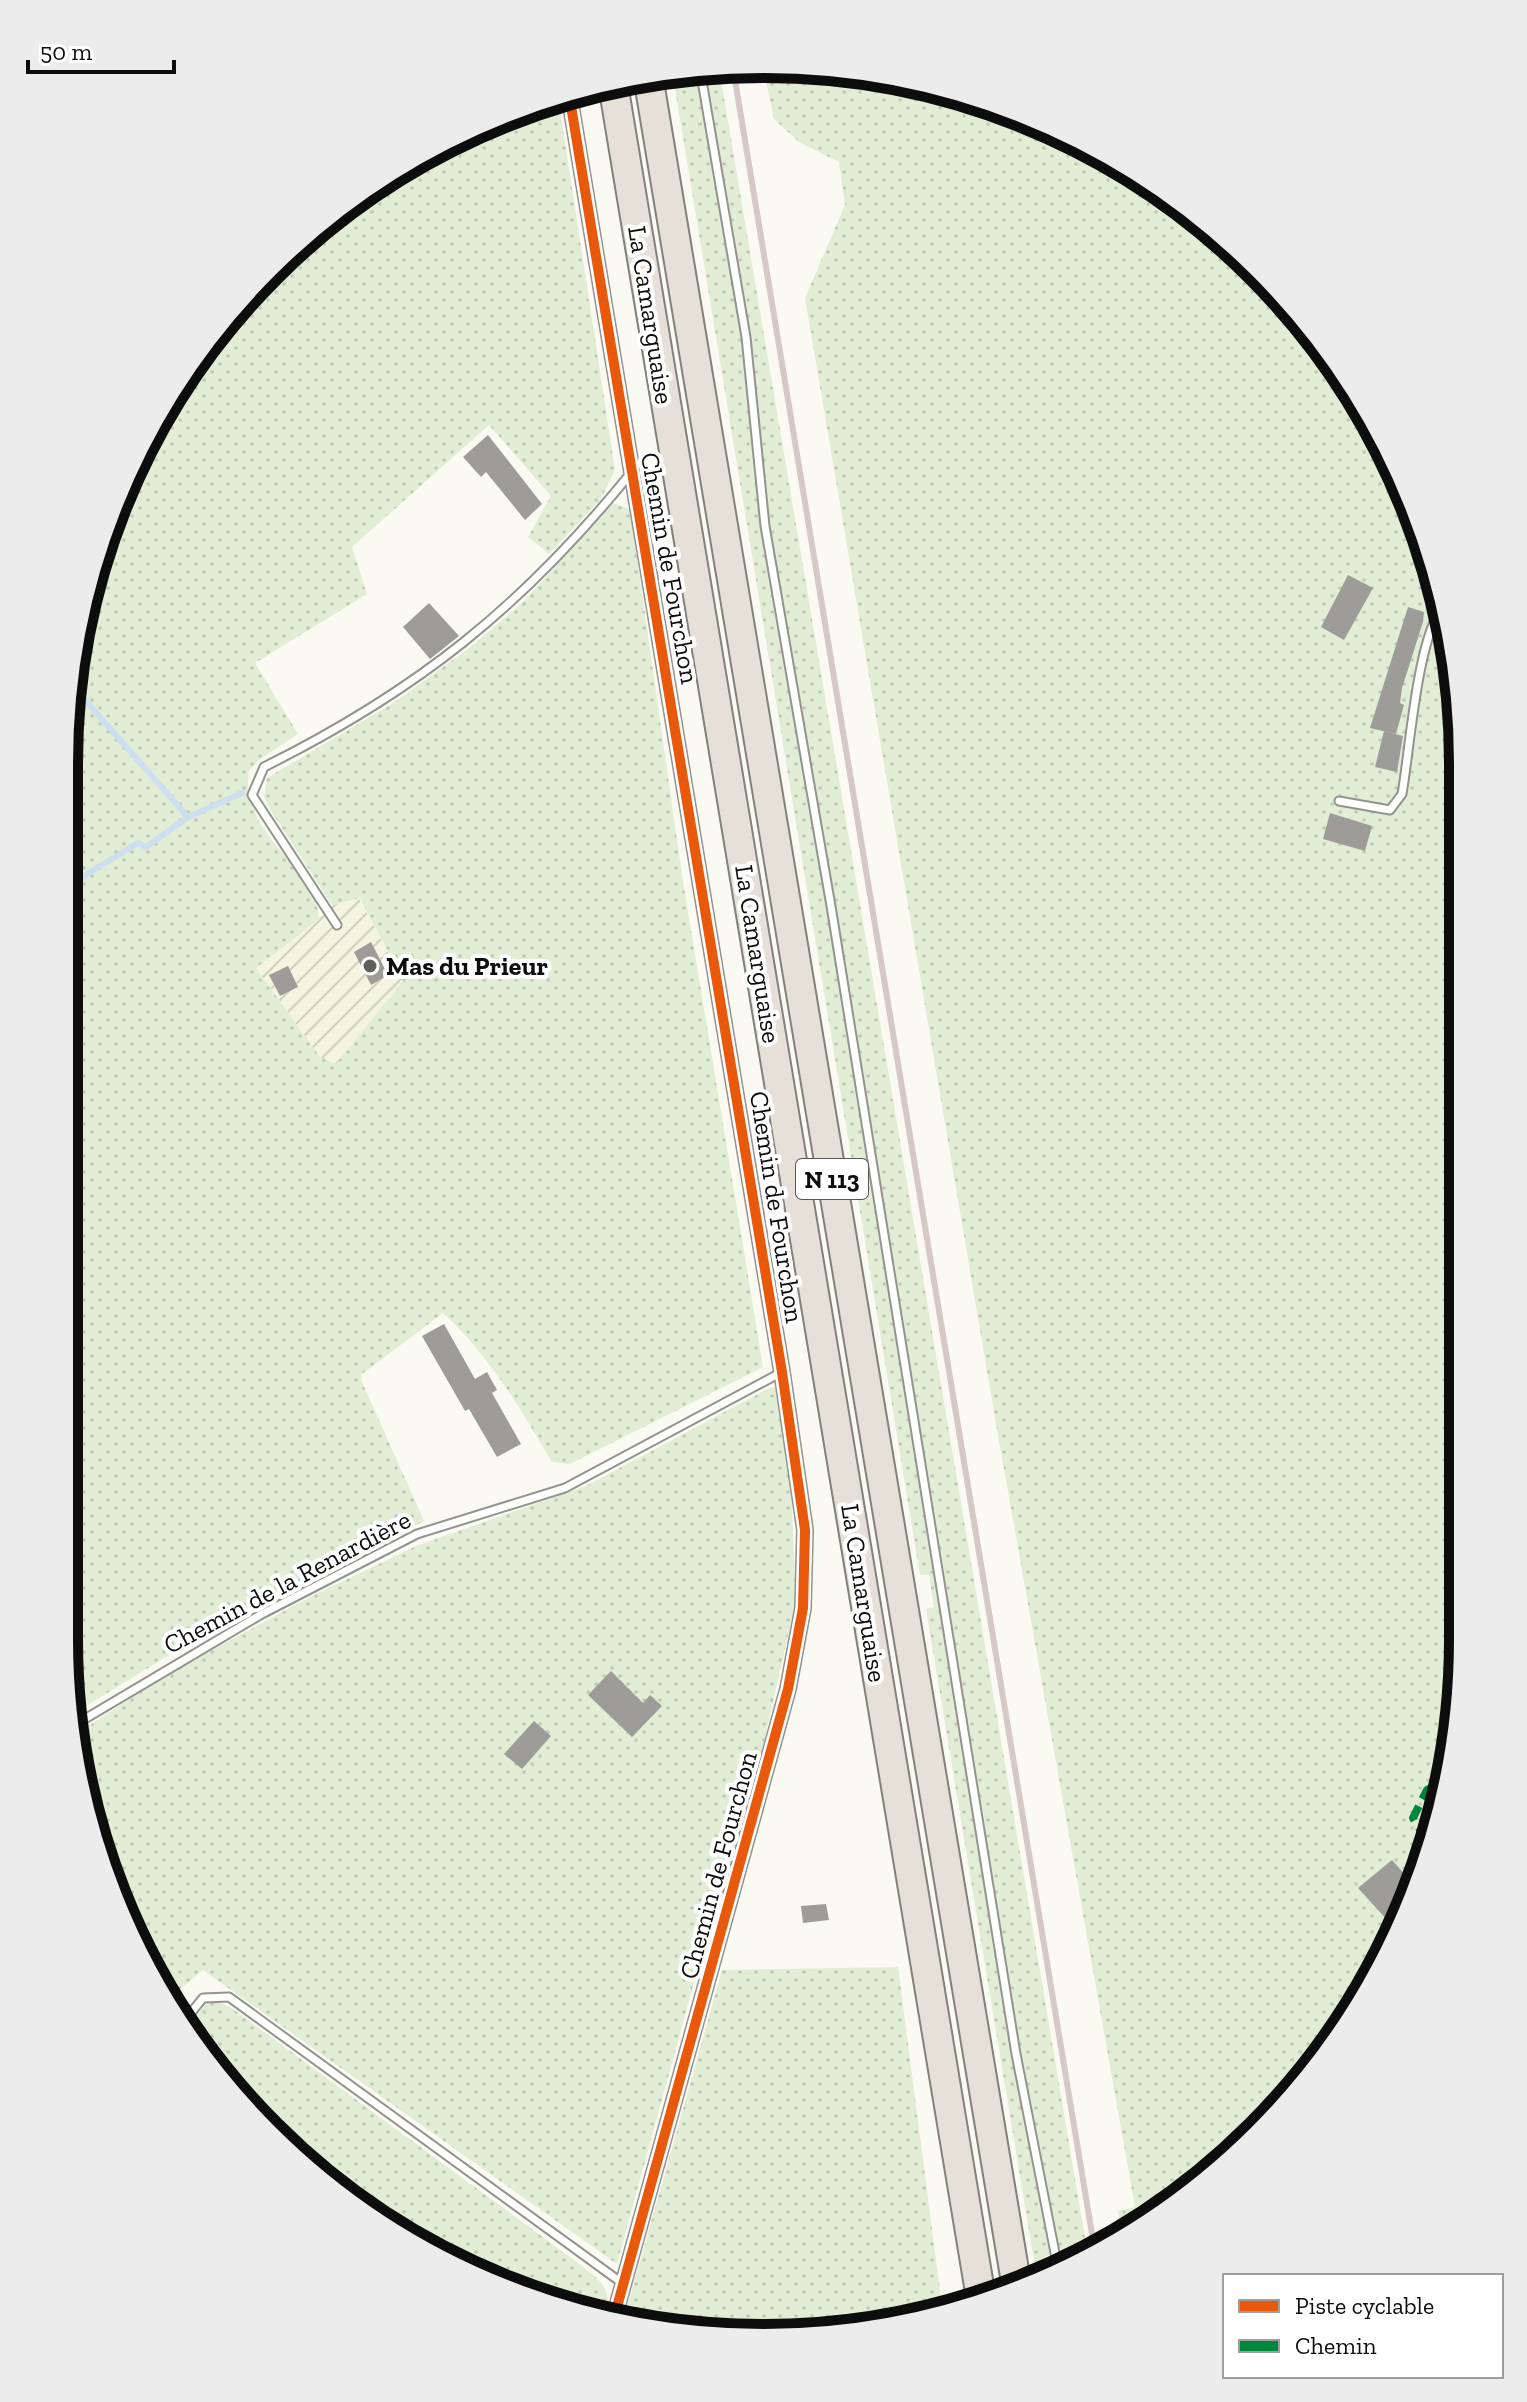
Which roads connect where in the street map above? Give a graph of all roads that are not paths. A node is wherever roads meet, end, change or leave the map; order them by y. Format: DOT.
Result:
graph roads {
  1 [pos="702,81"];
  2 [pos="650,88"];
  3 [pos="615,94"];
  4 [pos="571,106"];
  5 [pos="632,472"];
  6 [pos="1434,623"];
  7 [pos="1339,801"];
  8 [pos="337,925"];
  9 [pos="782,1372"];
  10 [pos="83,1720"];
  11 [pos="920,1932"];
  12 [pos="190,2013"];
  13 [pos="1056,2258"];
  14 [pos="1015,2276"];
  15 [pos="622,2283"];
  16 [pos="980,2289"];
  17 [pos="962,2295"];
  18 [pos="616,2308"];
  1 -- 13 [label="lane"];
  2 -- 14 [label="highway, La Camarguaise / N 113"];
  3 -- 11 [label="highway, La Camarguaise / N 113"];
  4 -- 5 [label="street, Chemin de Fourchon"];
  5 -- 8 [label="lane"];
  5 -- 9 [label="street, Chemin de Fourchon"];
  6 -- 7 [label="lane"];
  9 -- 10 [label="lane, Chemin de la Renardière"];
  9 -- 15 [label="street, Chemin de Fourchon"];
  11 -- 16 [label="highway, La Camarguaise / N 113"];
  11 -- 17 [label="highway"];
  12 -- 15 [label="lane"];
  15 -- 18 [label="street, Chemin de Fourchon"];
}
